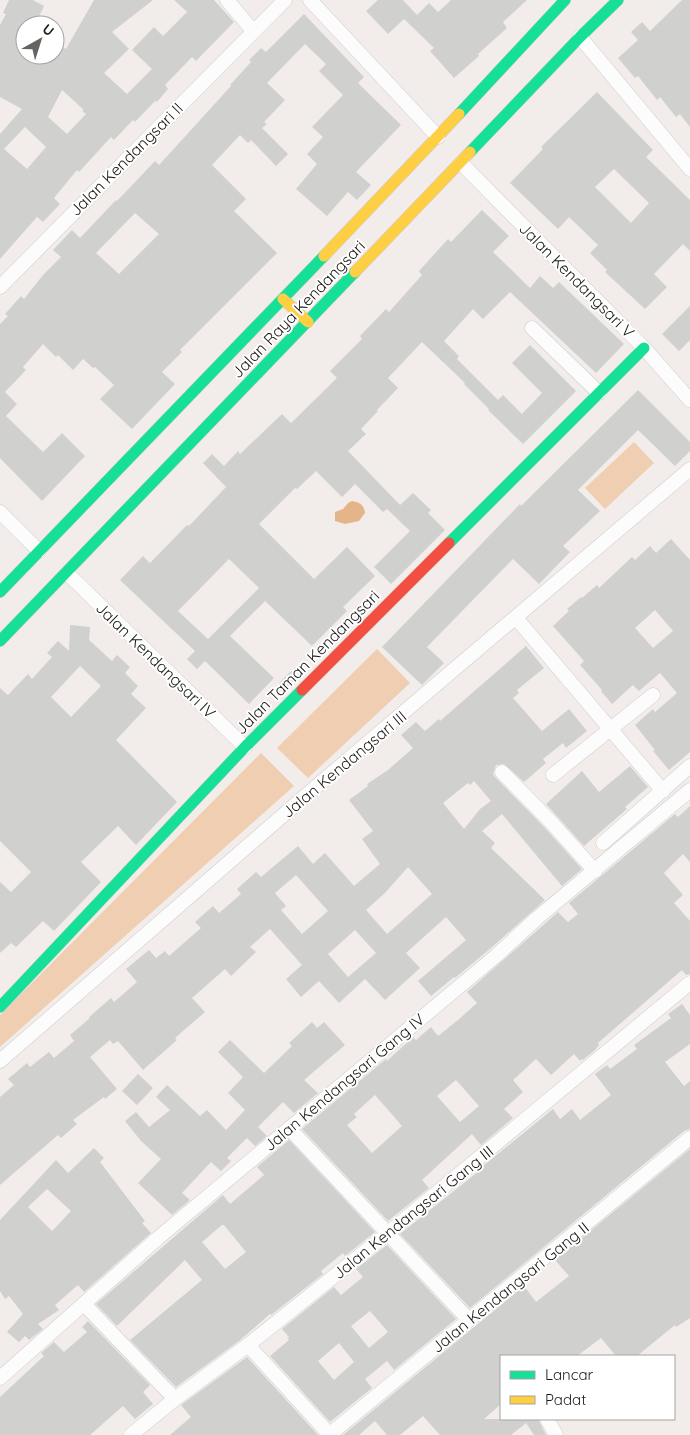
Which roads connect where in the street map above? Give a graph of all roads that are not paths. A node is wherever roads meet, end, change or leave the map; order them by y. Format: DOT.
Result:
graph roads {
  1 [pos="228,0"];
  2 [pos="285,0"];
  3 [pos="310,0"];
  4 [pos="617,0"];
  5 [pos="557,3"];
  6 [pos="253,31"];
  7 [pos="580,37"];
  8 [pos="438,137"];
  9 [pos="461,163"];
  10 [pos="690,169"];
  11 [pos="0,286"];
  12 [pos="283,298"];
  13 [pos="308,322"];
  14 [pos="532,328"];
  15 [pos="644,348"];
  16 [pos="599,393"];
  17 [pos="690,400"];
  18 [pos="690,469"];
  19 [pos="0,512"];
  20 [pos="40,551"];
  21 [pos="67,573"];
  22 [pos="0,592"];
  23 [pos="516,618"];
  24 [pos="0,641"];
  25 [pos="653,695"];
  26 [pos="611,730"];
  27 [pos="245,747"];
  28 [pos="690,766"];
  29 [pos="502,772"];
  30 [pos="553,774"];
  31 [pos="690,790"];
  32 [pos="663,792"];
  33 [pos="603,843"];
  34 [pos="595,871"];
  35 [pos="690,983"];
  36 [pos="0,1007"];
  37 [pos="0,1061"];
  38 [pos="289,1128"];
  39 [pos="690,1138"];
  40 [pos="388,1233"];
  41 [pos="84,1304"];
  42 [pos="469,1320"];
  43 [pos="248,1345"];
  44 [pos="0,1378"];
  45 [pos="175,1399"];
  46 [pos="548,1420"];
  47 [pos="132,1435"];
  48 [pos="329,1435"];
  49 [pos="556,1435"];
  1 -- 6 [label="street"];
  2 -- 6 [label="street, Jalan Kendangsari II"];
  3 -- 8 [label="street"];
  4 -- 7 [label="main road, Jalan Raya Kendangsari"];
  5 -- 8 [label="main road, Jalan Raya Kendangsari"];
  6 -- 11 [label="street, Jalan Kendangsari II"];
  7 -- 9 [label="main road, Jalan Raya Kendangsari"];
  7 -- 10 [label="street"];
  8 -- 12 [label="main road, Jalan Raya Kendangsari"];
  9 -- 13 [label="main road, Jalan Raya Kendangsari"];
  9 -- 15 [label="street, Jalan Kendangsari V"];
  12 -- 13 [label="main road"];
  12 -- 20 [label="main road, Jalan Raya Kendangsari"];
  13 -- 21 [label="main road, Jalan Raya Kendangsari"];
  14 -- 16 [label="street"];
  15 -- 16 [label="main road, Jalan Taman Kendangsari"];
  15 -- 17 [label="street, Jalan Kendangsari V"];
  16 -- 27 [label="main road, Jalan Taman Kendangsari"];
  18 -- 23 [label="street, Jalan Kendangsari III"];
  19 -- 20 [label="street"];
  20 -- 22 [label="main road, Jalan Raya Kendangsari"];
  21 -- 24 [label="main road, Jalan Raya Kendangsari"];
  21 -- 27 [label="street, Jalan Kendangsari IV"];
  23 -- 26 [label="street"];
  23 -- 37 [label="street, Jalan Kendangsari III"];
  25 -- 26 [label="street"];
  26 -- 30 [label="street"];
  26 -- 32 [label="street"];
  27 -- 36 [label="main road, Jalan Taman Kendangsari"];
  28 -- 32 [label="street"];
  29 -- 34 [label="street"];
  31 -- 34 [label="street, Jalan Kendangsari Gang IV"];
  32 -- 33 [label="street"];
  34 -- 38 [label="street, Jalan Kendangsari Gang IV"];
  35 -- 40 [label="street, Jalan Kendangsari Gang III"];
  38 -- 40 [label="street"];
  38 -- 41 [label="street, Jalan Kendangsari Gang IV"];
  39 -- 42 [label="street, Jalan Kendangsari Gang II"];
  40 -- 42 [label="street"];
  40 -- 43 [label="street, Jalan Kendangsari Gang III"];
  41 -- 44 [label="street, Jalan Kendangsari Gang IV"];
  41 -- 45 [label="street"];
  42 -- 48 [label="street, Jalan Kendangsari Gang II"];
  43 -- 45 [label="street, Jalan Kendangsari Gang III"];
  43 -- 48 [label="street"];
  45 -- 47 [label="street, Jalan Kendangsari Gang III"];
  46 -- 49 [label="street"];
}
